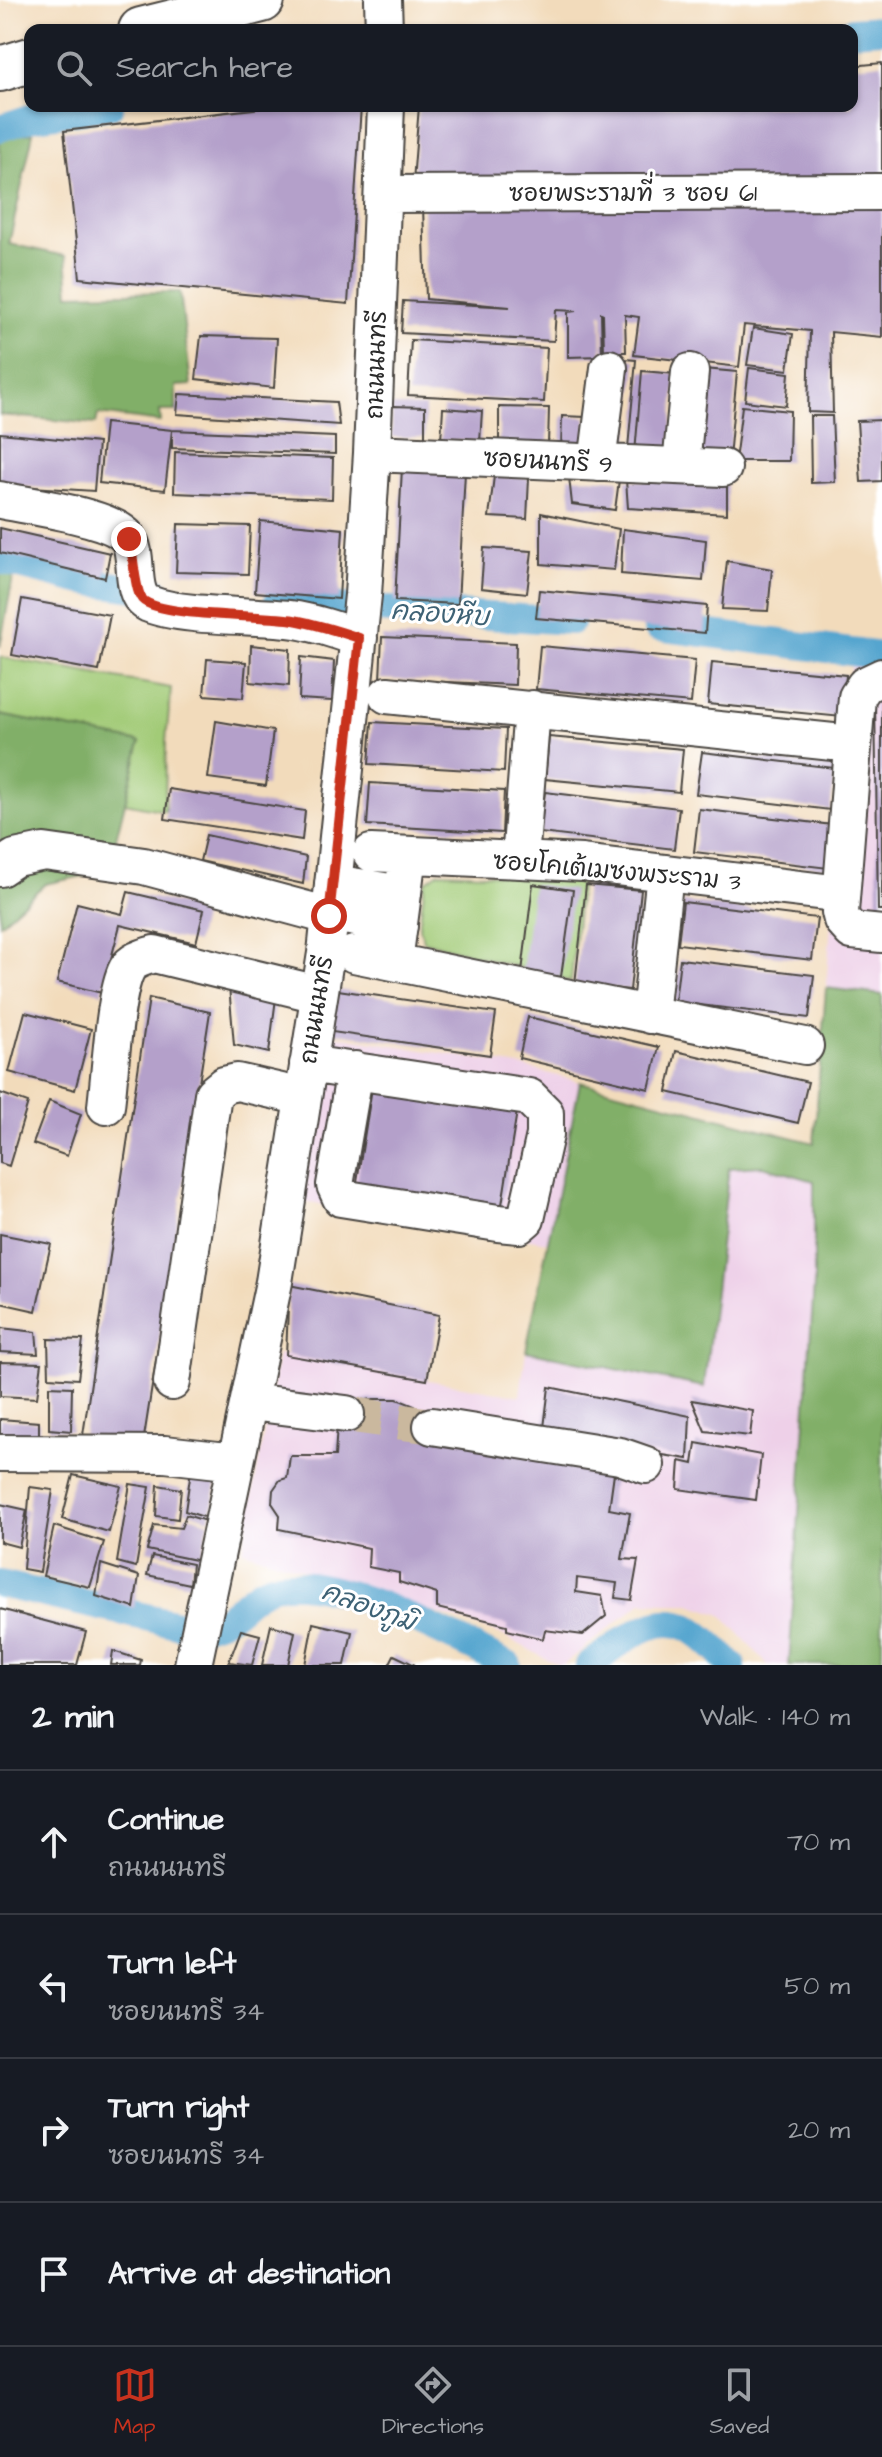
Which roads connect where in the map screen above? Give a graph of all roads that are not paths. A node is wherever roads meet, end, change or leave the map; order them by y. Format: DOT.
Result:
graph roads {
  1 [pos="262,0"];
  2 [pos="383,0"];
  3 [pos="165,24"];
  4 [pos="384,24"];
  5 [pos="24,62"];
  6 [pos="0,69"];
  7 [pos="386,112"];
  8 [pos="882,192"];
  9 [pos="384,194"];
  10 [pos="609,368"];
  11 [pos="690,372"];
  12 [pos="372,453"];
  13 [pos="597,463"];
  14 [pos="681,466"];
  15 [pos="723,468"];
  16 [pos="0,500"];
  17 [pos="361,619"];
  18 [pos="882,677"];
  19 [pos="387,695"];
  20 [pos="532,709"];
  21 [pos="833,742"];
  22 [pos="371,853"];
  23 [pos="408,855"];
  24 [pos="520,860"];
  25 [pos="0,868"];
  26 [pos="665,873"];
  27 [pos="825,892"];
  28 [pos="331,904"];
  29 [pos="401,910"];
  30 [pos="882,934"];
  31 [pos="354,954"];
  32 [pos="394,962"];
  33 [pos="318,994"];
  34 [pos="650,1015"];
  35 [pos="805,1046"];
  36 [pos="355,1070"];
  37 [pos="306,1080"];
  38 [pos="106,1106"];
  39 [pos="172,1382"];
  40 [pos="250,1402"];
  41 [pos="346,1414"];
  42 [pos="432,1426"];
  43 [pos="0,1453"];
  44 [pos="236,1462"];
  45 [pos="646,1465"];
  46 [pos="199,1639"];
  1 -- 3 [label="main road"];
  2 -- 4 [label="street"];
  5 -- 6 [label="main road"];
  7 -- 9 [label="street, ถนนนนทรี"];
  8 -- 9 [label="street, ซอยพระรามที่ 3 ซอย 61"];
  9 -- 12 [label="street, ถนนนนทรี"];
  10 -- 13 [label="street"];
  11 -- 14 [label="street"];
  12 -- 13 [label="street, ซอยนนทรี 9"];
  12 -- 17 [label="street, ถนนนนทรี"];
  13 -- 14 [label="street, ซอยนนทรี 9"];
  14 -- 15 [label="street, ซอยนนทรี 9"];
  16 -- 17 [label="street"];
  17 -- 28 [label="street, ถนนนนทรี"];
  18 -- 30 [label="street"];
  19 -- 20 [label="street"];
  20 -- 21 [label="street"];
  20 -- 24 [label="street"];
  22 -- 23 [label="street, ซอยโคเต้เมซงพระราม 3"];
  23 -- 24 [label="street, ซอยโคเต้เมซงพระราม 3"];
  23 -- 29 [label="street"];
  24 -- 26 [label="street, ซอยโคเต้เมซงพระราม 3"];
  25 -- 28 [label="street"];
  26 -- 27 [label="street, ซอยโคเต้เมซงพระราม 3"];
  26 -- 34 [label="street"];
  28 -- 29 [label="street"];
  28 -- 33 [label="street, ถนนนนทรี"];
  29 -- 32 [label="street"];
  31 -- 32 [label="street"];
  32 -- 34 [label="street"];
  33 -- 37 [label="street, ถนนนนทรี"];
  33 -- 38 [label="street"];
  34 -- 35 [label="street"];
  36 -- 36 [label="street"];
  36 -- 37 [label="street"];
  37 -- 39 [label="street"];
  37 -- 40 [label="street, ถนนนนทรี"];
  40 -- 41 [label="street"];
  40 -- 44 [label="street, ถนนนนทรี"];
  42 -- 45 [label="street"];
  43 -- 44 [label="street"];
  44 -- 46 [label="street, ถนนนนทรี"];
}
